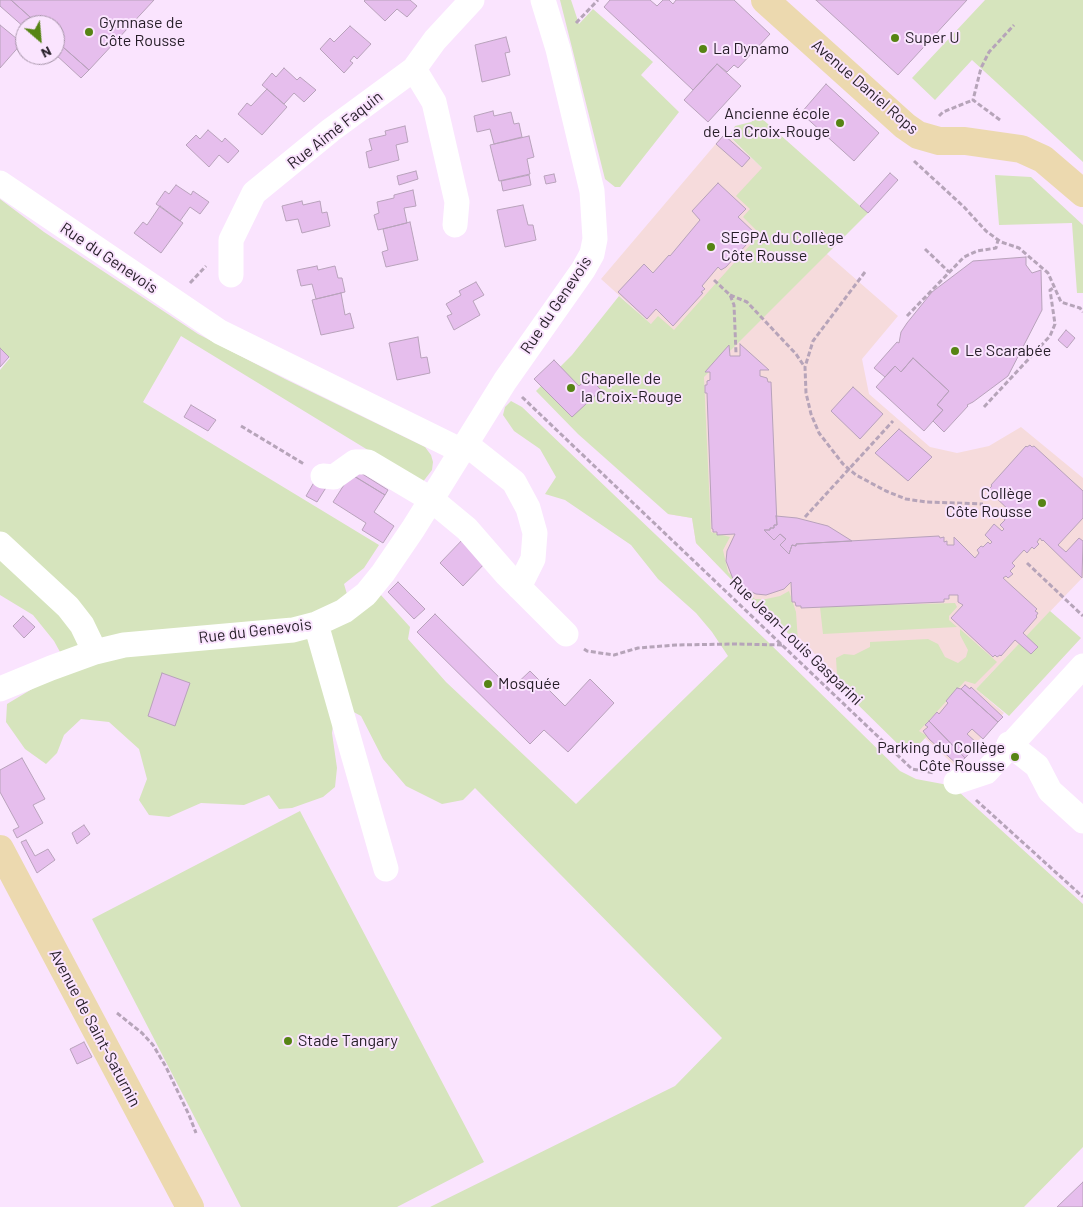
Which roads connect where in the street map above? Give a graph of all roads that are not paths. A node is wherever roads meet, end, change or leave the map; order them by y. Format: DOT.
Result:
graph roads {
  1 [pos="472,0"];
  2 [pos="543,0"];
  3 [pos="765,0"];
  4 [pos="414,69"];
  5 [pos="0,183"];
  6 [pos="1083,193"];
  7 [pos="455,226"];
  8 [pos="231,275"];
  9 [pos="464,448"];
  10 [pos="323,476"];
  11 [pos="432,500"];
  12 [pos="0,544"];
  13 [pos="519,587"];
  14 [pos="316,624"];
  15 [pos="566,634"];
  16 [pos="95,652"];
  17 [pos="1083,666"];
  18 [pos="0,689"];
  19 [pos="1010,744"];
  20 [pos="956,782"];
  21 [pos="1083,821"];
  22 [pos="0,849"];
  23 [pos="386,870"];
  24 [pos="190,1207"];
  1 -- 4 [label="street, Rue Aimé Faquin"];
  2 -- 9 [label="street, Rue du Genevois"];
  3 -- 6 [label="main road, Avenue Daniel Rops"];
  4 -- 7 [label="street"];
  4 -- 8 [label="street, Rue Aimé Faquin"];
  5 -- 9 [label="street, Rue du Genevois"];
  9 -- 11 [label="street, Rue du Genevois"];
  9 -- 13 [label="street"];
  10 -- 11 [label="street"];
  11 -- 13 [label="street"];
  11 -- 14 [label="street, Rue du Genevois"];
  12 -- 16 [label="street"];
  13 -- 15 [label="street"];
  14 -- 16 [label="street, Rue du Genevois"];
  14 -- 23 [label="street"];
  16 -- 18 [label="street, Rue du Genevois"];
  17 -- 19 [label="street"];
  19 -- 20 [label="street"];
  19 -- 21 [label="street"];
  22 -- 24 [label="main road, Avenue de Saint-Saturnin"];
}
